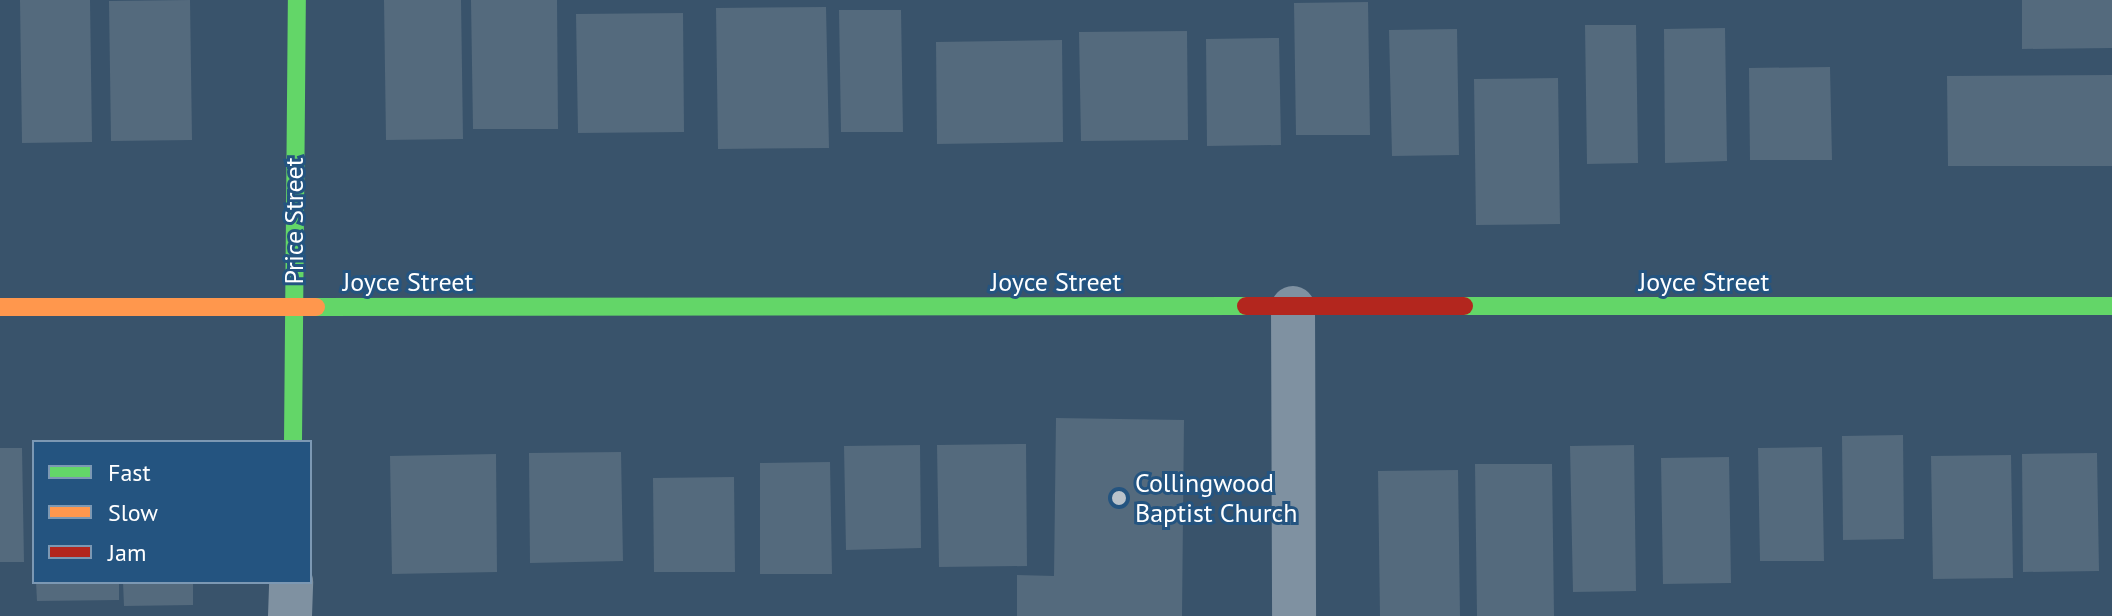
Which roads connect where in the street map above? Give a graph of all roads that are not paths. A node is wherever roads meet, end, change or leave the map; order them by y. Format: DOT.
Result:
graph roads {
  1 [pos="297,0"];
  2 [pos="2112,306"];
  3 [pos="0,307"];
  4 [pos="294,308"];
  5 [pos="1293,308"];
  6 [pos="293,440"];
  7 [pos="291,584"];
  8 [pos="290,616"];
  9 [pos="1294,616"];
  1 -- 4 [label="main road, Price Street"];
  2 -- 5 [label="main road, Joyce Street"];
  3 -- 4 [label="main road, Joyce Street"];
  4 -- 5 [label="main road, Joyce Street"];
  4 -- 6 [label="main road, Price Street"];
  5 -- 9 [label="street"];
  7 -- 8 [label="street"];
}
